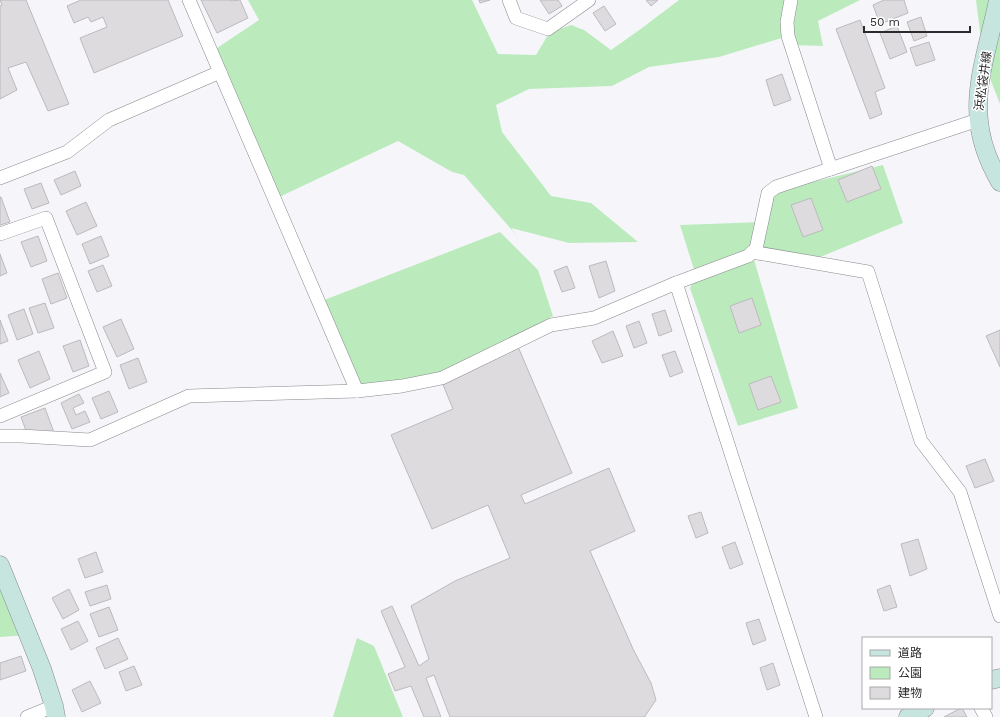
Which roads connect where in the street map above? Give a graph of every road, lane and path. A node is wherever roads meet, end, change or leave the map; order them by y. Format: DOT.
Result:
graph roads {
  1 [pos="189,0"];
  2 [pos="509,0"];
  3 [pos="589,0"];
  4 [pos="791,0"];
  5 [pos="998,0"];
  6 [pos="220,72"];
  7 [pos="978,120"];
  8 [pos="831,169"];
  9 [pos="0,178"];
  10 [pos="1000,182"];
  11 [pos="0,234"];
  12 [pos="752,252"];
  13 [pos="676,283"];
  14 [pos="357,391"];
  15 [pos="0,416"];
  16 [pos="0,436"];
  17 [pos="0,565"];
  18 [pos="1000,616"];
  19 [pos="923,709"];
  20 [pos="55,712"];
  21 [pos="27,717"];
  22 [pos="816,717"];
  23 [pos="908,717"];
  1 -- 6 [label="street"];
  2 -- 3 [label="street"];
  4 -- 8 [label="street"];
  5 -- 7 [label="main road, 浜松袋井線"];
  6 -- 9 [label="street"];
  6 -- 14 [label="street"];
  7 -- 8 [label="street"];
  7 -- 10 [label="main road, 浜松袋井線"];
  8 -- 12 [label="street"];
  11 -- 15 [label="street"];
  12 -- 13 [label="street"];
  12 -- 18 [label="street"];
  13 -- 14 [label="street"];
  13 -- 22 [label="street"];
  14 -- 16 [label="street"];
  17 -- 20 [label="main road"];
  19 -- 23 [label="main road"];
  20 -- 21 [label="street"];
}
